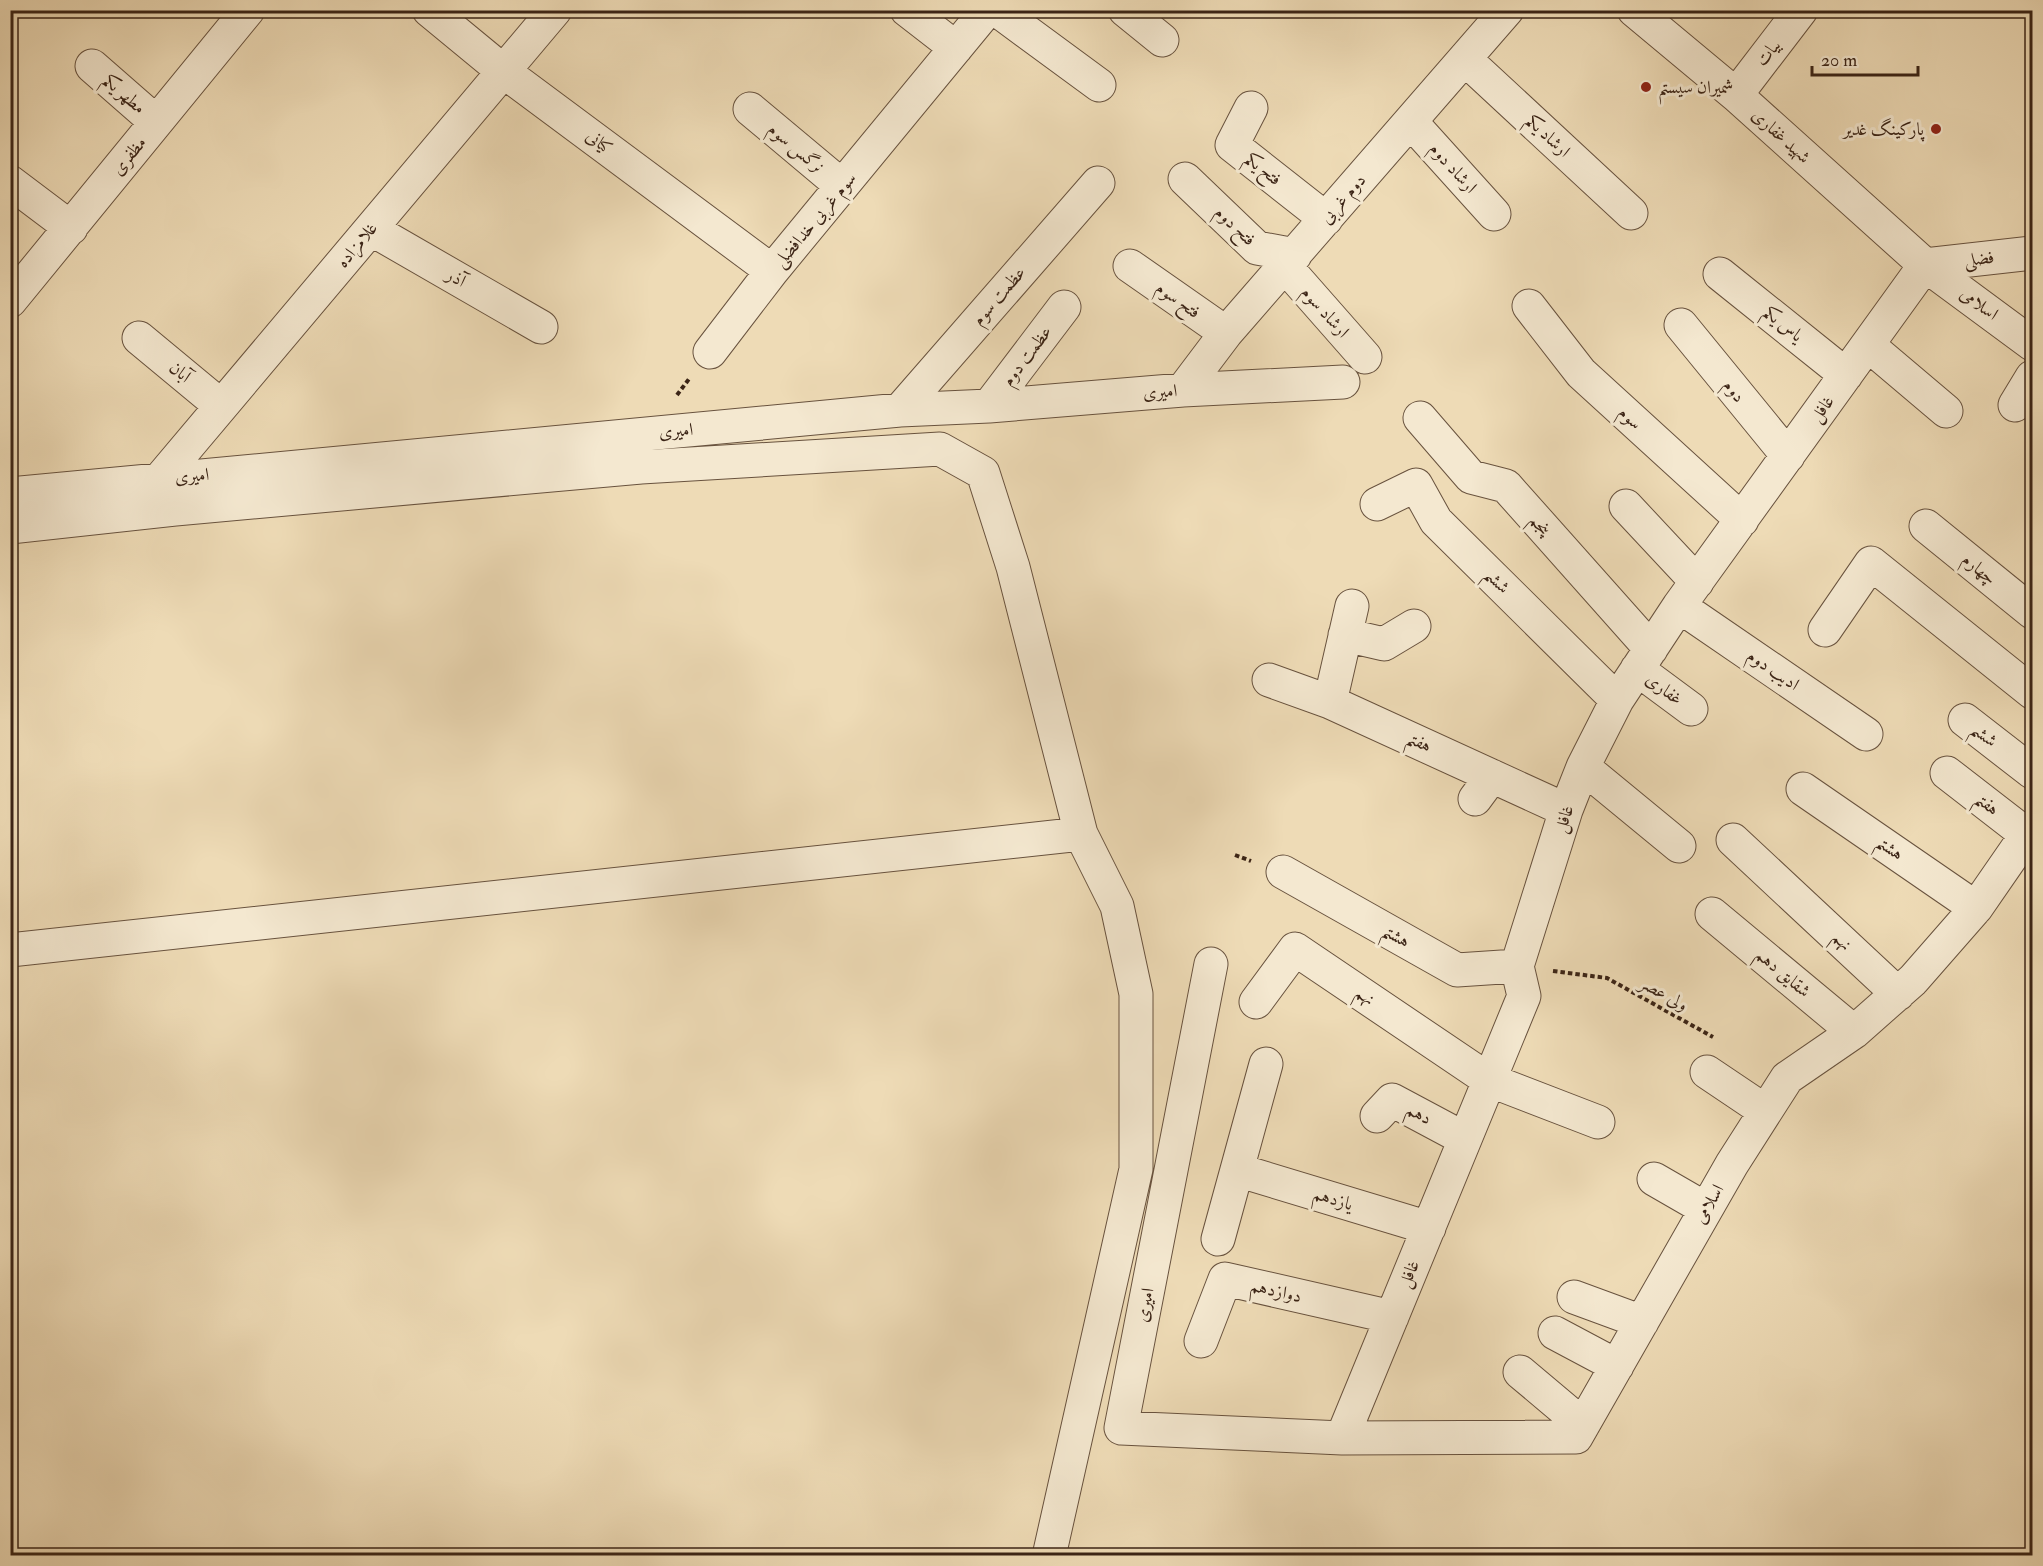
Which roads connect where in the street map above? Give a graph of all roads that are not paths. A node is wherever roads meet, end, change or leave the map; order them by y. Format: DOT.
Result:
graph roads {
  1 [pos="248,10"];
  2 [pos="429,10"];
  3 [pos="555,10"];
  4 [pos="907,10"];
  5 [pos="987,10"];
  6 [pos="997,10"];
  7 [pos="1125,10"];
  8 [pos="1507,10"];
  9 [pos="1634,10"];
  10 [pos="1802,10"];
  11 [pos="1162,40"];
  12 [pos="956,48"];
  13 [pos="1466,59"];
  14 [pos="92,66"];
  15 [pos="504,71"];
  16 [pos="1099,85"];
  17 [pos="1736,95"];
  18 [pos="1251,108"];
  19 [pos="750,109"];
  20 [pos="156,122"];
  21 [pos="1411,122"];
  22 [pos="1185,179"];
  23 [pos="10,182"];
  24 [pos="1098,183"];
  25 [pos="842,186"];
  26 [pos="1631,213"];
  27 [pos="1494,214"];
  28 [pos="1326,219"];
  29 [pos="71,228"];
  30 [pos="371,229"];
  31 [pos="2032,253"];
  32 [pos="1290,260"];
  33 [pos="1925,265"];
  34 [pos="1130,266"];
  35 [pos="772,271"];
  36 [pos="1720,274"];
  37 [pos="10,301"];
  38 [pos="1529,306"];
  39 [pos="1064,307"];
  40 [pos="1681,325"];
  41 [pos="541,327"];
  42 [pos="1226,333"];
  43 [pos="139,338"];
  44 [pos="2032,344"];
  45 [pos="1868,345"];
  46 [pos="710,352"];
  47 [pos="1365,357"];
  48 [pos="1846,375"];
  49 [pos="2032,377"];
  50 [pos="1342,382"];
  51 [pos="1183,390"];
  52 [pos="2015,405"];
  53 [pos="221,406"];
  54 [pos="989,406"];
  55 [pos="900,410"];
  56 [pos="1946,411"];
  57 [pos="1420,418"];
  58 [pos="1788,456"];
  59 [pos="160,479"];
  60 [pos="10,494"];
  61 [pos="1377,504"];
  62 [pos="1626,506"];
  63 [pos="1742,520"];
  64 [pos="1926,526"];
  65 [pos="10,527"];
  66 [pos="1688,594"];
  67 [pos="2032,612"];
  68 [pos="1414,626"];
  69 [pos="1825,630"];
  70 [pos="1644,659"];
  71 [pos="1269,680"];
  72 [pos="2032,692"];
  73 [pos="1617,700"];
  74 [pos="1330,702"];
  75 [pos="1691,709"];
  76 [pos="1965,720"];
  77 [pos="1866,734"];
  78 [pos="1583,767"];
  79 [pos="2032,772"];
  80 [pos="1947,773"];
  81 [pos="1803,789"];
  82 [pos="1566,810"];
  83 [pos="2030,831"];
  84 [pos="1080,834"];
  85 [pos="1733,840"];
  86 [pos="1680,846"];
  87 [pos="1283,872"];
  88 [pos="1976,908"];
  89 [pos="1712,914"];
  90 [pos="10,950"];
  91 [pos="1211,964"];
  92 [pos="1517,966"];
  93 [pos="1898,994"];
  94 [pos="1256,1002"];
  95 [pos="1854,1032"];
  96 [pos="1266,1064"];
  97 [pos="1707,1072"];
  98 [pos="1489,1080"];
  99 [pos="1765,1111"];
  100 [pos="1377,1116"];
  101 [pos="1598,1122"];
  102 [pos="1465,1139"];
  103 [pos="1237,1170"];
  104 [pos="1654,1179"];
  105 [pos="1706,1209"];
  106 [pos="1428,1228"];
  107 [pos="1218,1239"];
  108 [pos="1574,1297"];
  109 [pos="1392,1317"];
  110 [pos="1642,1322"];
  111 [pos="1555,1333"];
  112 [pos="1201,1341"];
  113 [pos="1617,1366"];
  114 [pos="1520,1371"];
  115 [pos="1583,1425"];
  116 [pos="1342,1438"];
  117 [pos="1049,1556"];
  1 -- 20 [label="street, مظفری"];
  2 -- 15 [label="street, کیانی"];
  3 -- 15 [label="street, غلامزاده"];
  4 -- 12 [label="street"];
  5 -- 12 [label="street, سوم غربی خدافضلی"];
  6 -- 16 [label="street"];
  7 -- 11 [label="street"];
  8 -- 13 [label="street, دوم غربی"];
  9 -- 17 [label="street, شهید غفاری"];
  10 -- 17 [label="street, بیات"];
  12 -- 25 [label="street, سوم غربی خدافضلی"];
  13 -- 21 [label="street, دوم غربی"];
  13 -- 26 [label="street, ارشاد یکم"];
  14 -- 20 [label="street, مطهر يكم"];
  15 -- 30 [label="street, غلامزاده"];
  15 -- 35 [label="street, کیانی"];
  17 -- 33 [label="street, شهید غفاری"];
  18 -- 28 [label="street, فتح یکم"];
  19 -- 25 [label="street, نرگس سوم"];
  20 -- 29 [label="street, مظفری"];
  21 -- 27 [label="street, ارشاد دوم"];
  21 -- 28 [label="street, دوم غربی"];
  22 -- 32 [label="street, فتح دوم"];
  23 -- 29 [label="street"];
  24 -- 55 [label="street, عظمت سوم"];
  25 -- 35 [label="street, سوم غربی خدافضلی"];
  28 -- 32 [label="street, دوم غربی"];
  29 -- 37 [label="street, مظفری"];
  30 -- 41 [label="street, آذر"];
  30 -- 53 [label="street, غلامزاده"];
  31 -- 33 [label="street, فضلی"];
  32 -- 42 [label="street, دوم غربی"];
  32 -- 47 [label="street, ارشاد سوم"];
  33 -- 44 [label="street, اسلامی"];
  33 -- 45 [label="street, غافل"];
  34 -- 42 [label="street, فتح سوم"];
  35 -- 46 [label="street, سوم غربی خدافضلی"];
  36 -- 48 [label="street, یاس یکم"];
  38 -- 63 [label="street, سوم"];
  39 -- 54 [label="street, عظمت دوم"];
  40 -- 58 [label="street, دوم"];
  42 -- 51 [label="street, دوم غربی"];
  43 -- 53 [label="street, آبان"];
  45 -- 48 [label="street, غافل"];
  45 -- 56 [label="street"];
  48 -- 58 [label="street, غافل"];
  49 -- 52 [label="street"];
  50 -- 51 [label="street, امیری"];
  51 -- 54 [label="street, امیری"];
  53 -- 59 [label="street, غلامزاده"];
  54 -- 55 [label="street, امیری"];
  55 -- 59 [label="street, امیری"];
  57 -- 70 [label="street, پنجم"];
  58 -- 63 [label="street, غافل"];
  59 -- 60 [label="street, امیری"];
  61 -- 73 [label="street, ششم"];
  62 -- 66 [label="street"];
  63 -- 66 [label="street, غافل"];
  64 -- 67 [label="street, چهارم"];
  65 -- 84 [label="street"];
  66 -- 70 [label="street, غافل"];
  66 -- 77 [label="street, ادیب دوم"];
  68 -- 74 [label="street"];
  69 -- 72 [label="street"];
  70 -- 73 [label="street, غافل"];
  70 -- 75 [label="street, غفاری"];
  71 -- 74 [label="street, هفتم"];
  73 -- 78 [label="street, غافل"];
  74 -- 82 [label="street, هفتم"];
  76 -- 79 [label="street, ششم"];
  78 -- 82 [label="street, غافل"];
  78 -- 86 [label="street"];
  80 -- 83 [label="street, هفتم"];
  81 -- 88 [label="street, هشتم"];
  82 -- 92 [label="street, غافل"];
  83 -- 88 [label="street, اسلامی"];
  84 -- 90 [label="street"];
  84 -- 117 [label="street"];
  85 -- 93 [label="street, نهم"];
  87 -- 92 [label="street, هشتم"];
  88 -- 93 [label="street, اسلامی"];
  89 -- 95 [label="street, شقایق دهم"];
  91 -- 116 [label="street, امیری"];
  92 -- 98 [label="street, غافل"];
  93 -- 95 [label="street, اسلامی"];
  94 -- 98 [label="street, نهم"];
  95 -- 99 [label="street, اسلامی"];
  96 -- 103 [label="street"];
  97 -- 99 [label="street"];
  98 -- 101 [label="street"];
  98 -- 102 [label="street, غافل"];
  99 -- 105 [label="street, اسلامی"];
  100 -- 102 [label="street, دهم"];
  102 -- 106 [label="street, غافل"];
  103 -- 106 [label="street, یازدهم"];
  103 -- 107 [label="street"];
  104 -- 105 [label="street"];
  105 -- 110 [label="street, اسلامی"];
  106 -- 109 [label="street, غافل"];
  108 -- 110 [label="street"];
  109 -- 112 [label="street, دوازدهم"];
  109 -- 116 [label="street, غافل"];
  110 -- 113 [label="street, اسلامی"];
  111 -- 113 [label="street"];
  113 -- 115 [label="street, اسلامی"];
  114 -- 115 [label="street"];
  115 -- 116 [label="street"];
}
